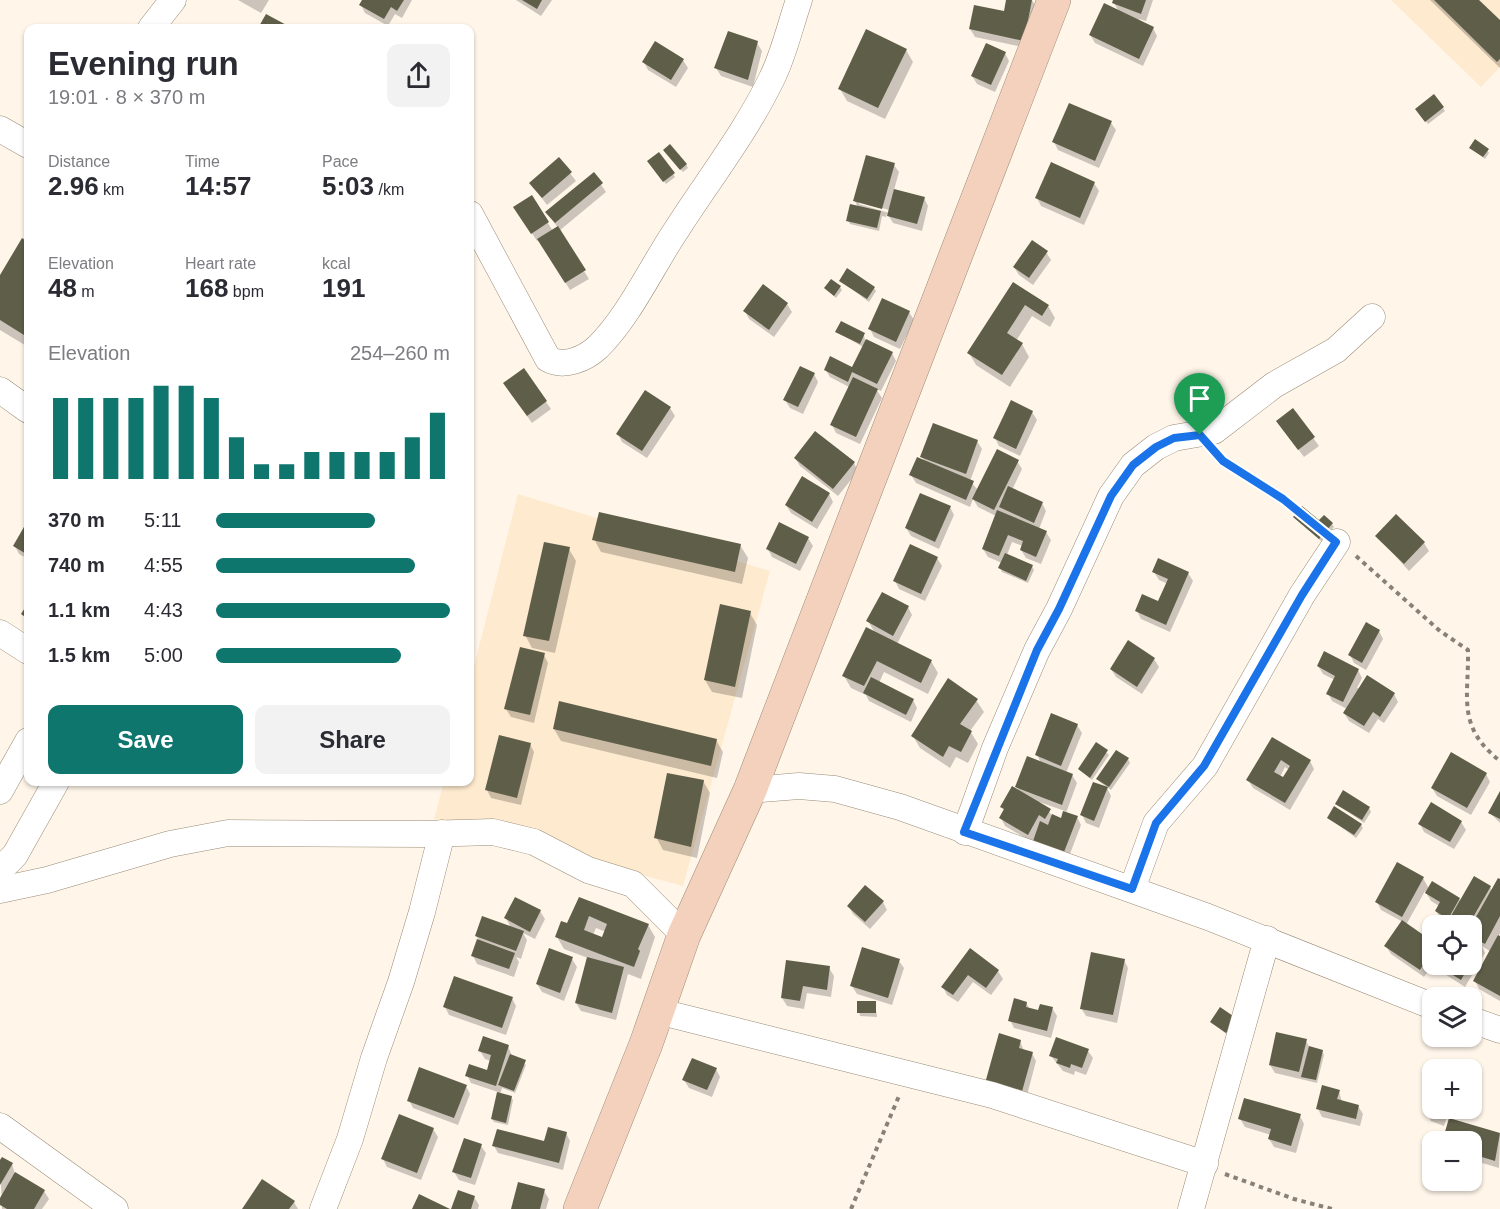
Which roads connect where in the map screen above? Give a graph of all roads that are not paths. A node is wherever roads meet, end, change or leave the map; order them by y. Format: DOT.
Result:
graph roads {
  1 [pos="173,0"];
  2 [pos="799,0"];
  3 [pos="1054,0"];
  4 [pos="154,24"];
  5 [pos="0,129"];
  6 [pos="24,143"];
  7 [pos="474,221"];
  8 [pos="1372,317"];
  9 [pos="0,390"];
  10 [pos="24,407"];
  11 [pos="1336,542"];
  12 [pos="0,633"];
  13 [pos="24,648"];
  14 [pos="24,748"];
  15 [pos="54,786"];
  16 [pos="750,790"];
  17 [pos="0,791"];
  18 [pos="964,832"];
  19 [pos="442,833"];
  20 [pos="0,870"];
  21 [pos="1132,889"];
  22 [pos="0,890"];
  23 [pos="684,935"];
  24 [pos="1267,939"];
  25 [pos="1422,1002"];
  26 [pos="657,1011"];
  27 [pos="1482,1024"];
  28 [pos="1500,1030"];
  29 [pos="0,1126"];
  30 [pos="1204,1166"];
  31 [pos="115,1209"];
  32 [pos="323,1209"];
  33 [pos="580,1209"];
  34 [pos="1191,1209"];
  1 -- 4 [label="street"];
  2 -- 7 [label="street"];
  3 -- 16 [label="street"];
  5 -- 6 [label="street"];
  8 -- 18 [label="street"];
  9 -- 10 [label="street"];
  11 -- 21 [label="street"];
  12 -- 13 [label="street"];
  14 -- 17 [label="street"];
  15 -- 20 [label="street"];
  16 -- 18 [label="street"];
  16 -- 23 [label="street"];
  18 -- 21 [label="street"];
  19 -- 22 [label="street"];
  19 -- 23 [label="street"];
  19 -- 32 [label="street"];
  21 -- 24 [label="street"];
  23 -- 26 [label="street"];
  24 -- 25 [label="street"];
  24 -- 30 [label="street"];
  26 -- 30 [label="street"];
  26 -- 33 [label="street"];
  27 -- 28 [label="street"];
  29 -- 31 [label="street"];
  30 -- 34 [label="street"];
}
